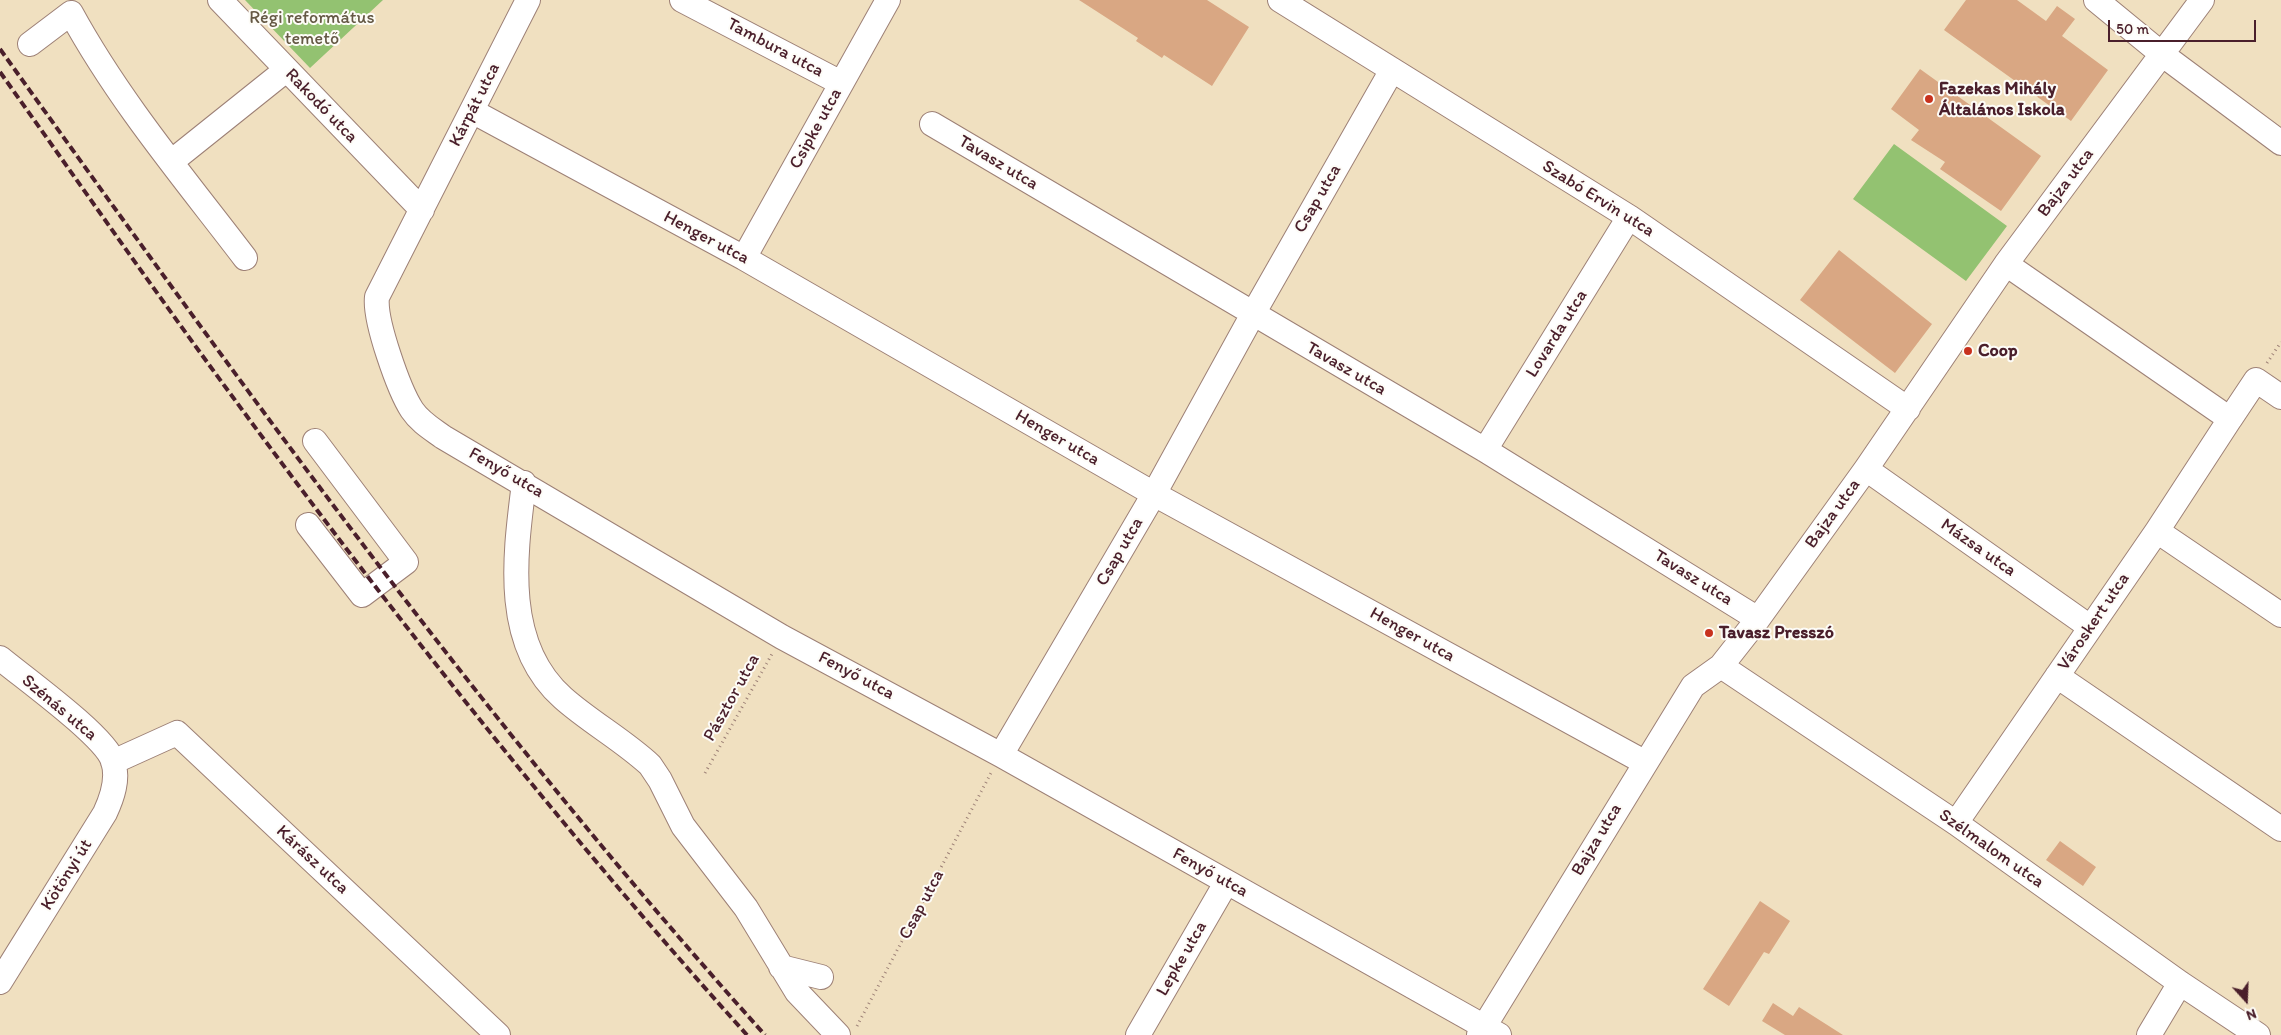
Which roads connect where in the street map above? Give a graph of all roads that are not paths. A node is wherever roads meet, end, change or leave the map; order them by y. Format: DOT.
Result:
graph roads {
  1 [pos="220,0"];
  2 [pos="528,0"];
  3 [pos="682,0"];
  4 [pos="888,0"];
  5 [pos="1280,0"];
  6 [pos="2096,0"];
  7 [pos="2202,0"];
  8 [pos="30,44"];
  9 [pos="2163,55"];
  10 [pos="286,70"];
  11 [pos="1392,70"];
  12 [pos="841,83"];
  13 [pos="472,111"];
  14 [pos="932,124"];
  15 [pos="2281,143"];
  16 [pos="171,162"];
  17 [pos="422,210"];
  18 [pos="1629,217"];
  19 [pos="245,258"];
  20 [pos="744,258"];
  21 [pos="2006,264"];
  22 [pos="1252,314"];
  23 [pos="2281,397"];
  24 [pos="1908,409"];
  25 [pos="2230,419"];
  26 [pos="315,441"];
  27 [pos="1485,450"];
  28 [pos="1866,469"];
  29 [pos="524,484"];
  30 [pos="1154,494"];
  31 [pos="308,525"];
  32 [pos="2157,531"];
  33 [pos="2281,615"];
  34 [pos="1758,619"];
  35 [pos="2090,627"];
  36 [pos="0,658"];
  37 [pos="1721,666"];
  38 [pos="2057,676"];
  39 [pos="1001,755"];
  40 [pos="113,762"];
  41 [pos="1644,762"];
  42 [pos="1956,824"];
  43 [pos="2281,829"];
  44 [pos="1226,883"];
  45 [pos="781,967"];
  46 [pos="821,977"];
  47 [pos="0,982"];
  48 [pos="2180,983"];
  49 [pos="1487,1032"];
  50 [pos="498,1035"];
  51 [pos="838,1035"];
  52 [pos="1138,1035"];
  53 [pos="2149,1035"];
  54 [pos="2258,1035"];
  1 -- 10 [label="street, Rakodó utca"];
  2 -- 13 [label="street, Kárpát utca"];
  3 -- 12 [label="street, Tambura utca"];
  4 -- 12 [label="street, Csipke utca"];
  5 -- 11 [label="street, Szabó Ervin utca"];
  6 -- 9 [label="street"];
  7 -- 9 [label="street, Bajza utca"];
  8 -- 16 [label="street"];
  9 -- 15 [label="street"];
  9 -- 21 [label="street, Bajza utca"];
  10 -- 16 [label="street"];
  10 -- 17 [label="street, Rakodó utca"];
  11 -- 18 [label="street, Szabó Ervin utca"];
  11 -- 22 [label="street, Csap utca"];
  12 -- 20 [label="street, Csipke utca"];
  13 -- 17 [label="street, Kárpát utca"];
  13 -- 20 [label="street, Henger utca"];
  14 -- 22 [label="street, Tavasz utca"];
  16 -- 19 [label="street"];
  17 -- 29 [label="street, Fenyő utca"];
  18 -- 24 [label="street, Szabó Ervin utca"];
  18 -- 27 [label="street, Lovarda utca"];
  20 -- 30 [label="street, Henger utca"];
  21 -- 24 [label="street, Bajza utca"];
  21 -- 25 [label="street"];
  22 -- 27 [label="street, Tavasz utca"];
  22 -- 30 [label="street, Csap utca"];
  23 -- 25 [label="street, Városkert utca"];
  24 -- 28 [label="street, Bajza utca"];
  25 -- 32 [label="street, Városkert utca"];
  26 -- 31 [label="street"];
  27 -- 34 [label="street, Tavasz utca"];
  28 -- 34 [label="street, Bajza utca"];
  28 -- 35 [label="street, Mázsa utca"];
  29 -- 39 [label="street, Fenyő utca"];
  29 -- 45 [label="street"];
  30 -- 39 [label="street, Csap utca"];
  30 -- 41 [label="street, Henger utca"];
  32 -- 33 [label="street"];
  32 -- 35 [label="street, Városkert utca"];
  34 -- 37 [label="street, Bajza utca"];
  35 -- 38 [label="street, Városkert utca"];
  36 -- 40 [label="street, Szénás utca"];
  37 -- 41 [label="street, Bajza utca"];
  37 -- 42 [label="street, Szélmalom utca"];
  38 -- 42 [label="street, Városkert utca"];
  38 -- 43 [label="street"];
  39 -- 44 [label="street, Fenyő utca"];
  40 -- 47 [label="street, Kötönyi út"];
  40 -- 50 [label="street, Kárász utca"];
  41 -- 49 [label="street, Bajza utca"];
  42 -- 48 [label="street, Szélmalom utca"];
  44 -- 49 [label="street, Fenyő utca"];
  44 -- 52 [label="street, Lepke utca"];
  45 -- 46 [label="street"];
  45 -- 51 [label="street"];
  48 -- 53 [label="street"];
  48 -- 54 [label="street, Szélmalom utca"];
}
